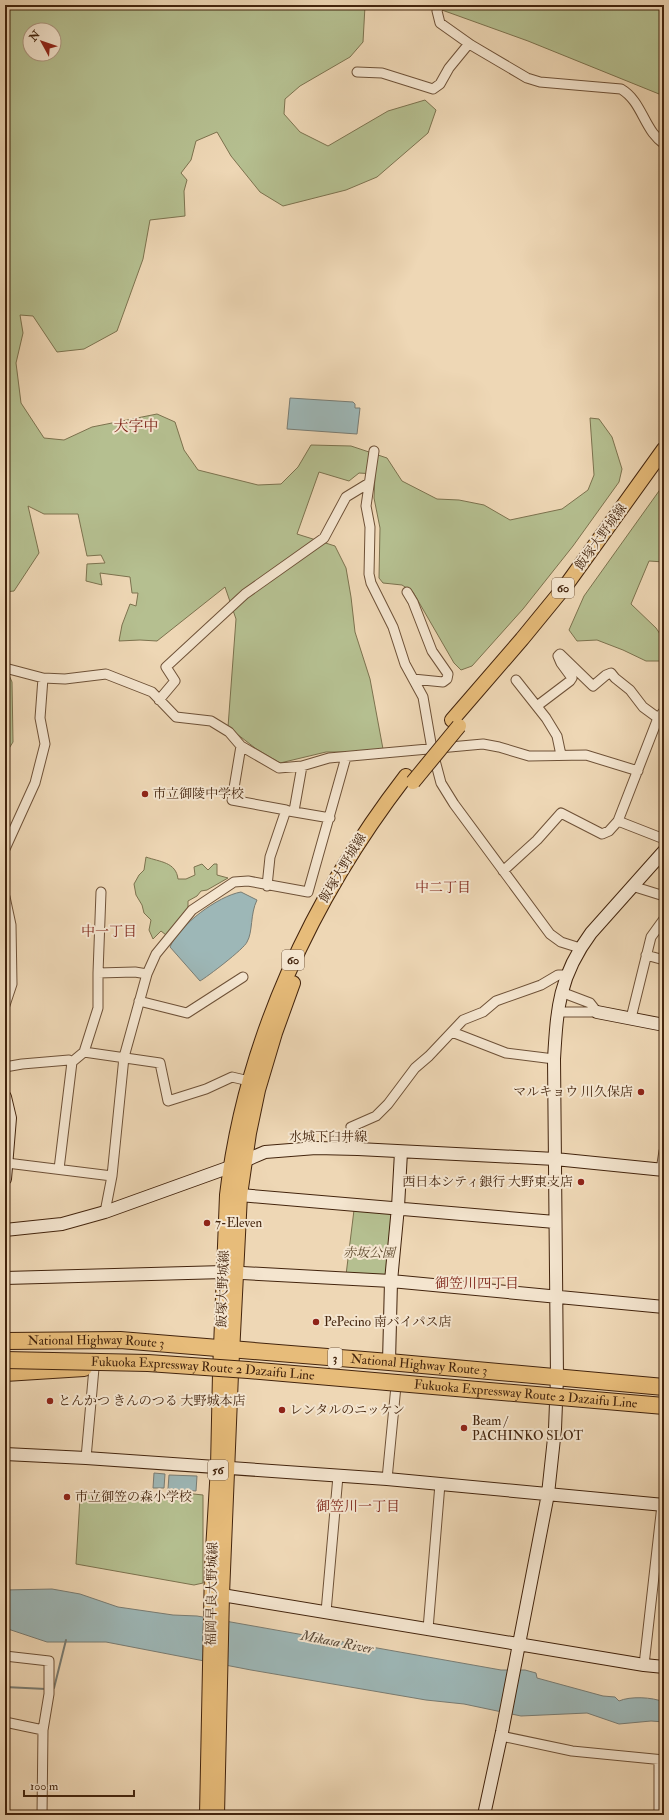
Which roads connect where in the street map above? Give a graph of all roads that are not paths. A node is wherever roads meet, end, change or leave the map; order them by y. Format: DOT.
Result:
graph roads {
  1 [pos="439,5"];
  2 [pos="471,45"];
  3 [pos="357,72"];
  4 [pos="664,144"];
  5 [pos="664,448"];
  6 [pos="374,451"];
  7 [pos="664,466"];
  8 [pos="369,483"];
  9 [pos="407,592"];
  10 [pos="5,668"];
  11 [pos="43,678"];
  12 [pos="413,679"];
  13 [pos="516,680"];
  14 [pos="159,700"];
  15 [pos="537,706"];
  16 [pos="661,714"];
  17 [pos="455,723"];
  18 [pos="241,746"];
  19 [pos="432,749"];
  20 [pos="561,755"];
  21 [pos="346,757"];
  22 [pos="302,766"];
  23 [pos="638,771"];
  24 [pos="410,779"];
  25 [pos="290,811"];
  26 [pos="330,818"];
  27 [pos="618,821"];
  28 [pos="664,838"];
  29 [pos="5,849"];
  30 [pos="664,851"];
  31 [pos="503,871"];
  32 [pos="267,886"];
  33 [pos="632,886"];
  34 [pos="101,892"];
  35 [pos="664,896"];
  36 [pos="5,897"];
  37 [pos="664,919"];
  38 [pos="580,948"];
  39 [pos="646,955"];
  40 [pos="664,960"];
  41 [pos="98,973"];
  42 [pos="147,974"];
  43 [pos="566,975"];
  44 [pos="243,978"];
  45 [pos="8,983"];
  46 [pos="561,992"];
  47 [pos="140,1001"];
  48 [pos="5,1005"];
  49 [pos="557,1012"];
  50 [pos="597,1012"];
  51 [pos="631,1018"];
  52 [pos="664,1025"];
  53 [pos="452,1032"];
  54 [pos="84,1052"];
  55 [pos="124,1057"];
  56 [pos="554,1060"];
  57 [pos="72,1062"];
  58 [pos="5,1067"];
  59 [pos="250,1081"];
  60 [pos="5,1097"];
  61 [pos="358,1149"];
  62 [pos="664,1151"];
  63 [pos="400,1152"];
  64 [pos="555,1159"];
  65 [pos="245,1161"];
  66 [pos="7,1163"];
  67 [pos="230,1167"];
  68 [pos="59,1169"];
  69 [pos="663,1170"];
  70 [pos="112,1176"];
  71 [pos="5,1179"];
  72 [pos="240,1195"];
  73 [pos="398,1208"];
  74 [pos="105,1212"];
  75 [pos="555,1222"];
  76 [pos="5,1230"];
  77 [pos="230,1272"];
  78 [pos="5,1278"];
  79 [pos="391,1281"];
  80 [pos="555,1297"];
  81 [pos="664,1307"];
  82 [pos="5,1341"];
  83 [pos="226,1349"];
  84 [pos="5,1351"];
  85 [pos="5,1360"];
  86 [pos="389,1362"];
  87 [pos="5,1368"];
  88 [pos="94,1368"];
  89 [pos="28,1370"];
  90 [pos="5,1373"];
  91 [pos="225,1374"];
  92 [pos="556,1377"];
  93 [pos="396,1386"];
  94 [pos="664,1387"];
  95 [pos="664,1395"];
  96 [pos="556,1400"];
  97 [pos="664,1406"];
  98 [pos="664,1410"];
  99 [pos="5,1454"];
  100 [pos="86,1458"];
  101 [pos="223,1467"];
  102 [pos="338,1476"];
  103 [pos="388,1479"];
  104 [pos="440,1484"];
  105 [pos="548,1494"];
  106 [pos="663,1505"];
  107 [pos="218,1567"];
  108 [pos="222,1595"];
  109 [pos="326,1612"];
  110 [pos="428,1629"];
  111 [pos="518,1648"];
  112 [pos="5,1656"];
  113 [pos="644,1665"];
  114 [pos="664,1667"];
  115 [pos="215,1688"];
  116 [pos="5,1722"];
  117 [pos="43,1730"];
  118 [pos="501,1734"];
  119 [pos="662,1760"];
  120 [pos="42,1815"];
  121 [pos="207,1815"];
  122 [pos="217,1815"];
  123 [pos="484,1815"];
  124 [pos="659,1815"];
  1 -- 2 [label="street"];
  2 -- 3 [label="street"];
  2 -- 4 [label="street"];
  5 -- 17 [label="main road, 飯塚大野城線 / 60"];
  6 -- 8 [label="street"];
  7 -- 17 [label="main road, 飯塚大野城線 / 60"];
  8 -- 12 [label="street"];
  8 -- 14 [label="street"];
  9 -- 12 [label="street"];
  10 -- 11 [label="street"];
  11 -- 14 [label="street"];
  11 -- 29 [label="street"];
  12 -- 19 [label="street"];
  13 -- 15 [label="street"];
  14 -- 18 [label="street"];
  15 -- 16 [label="street"];
  15 -- 20 [label="street"];
  16 -- 23 [label="street"];
  17 -- 24 [label="main road, 飯塚大野城線 / 60"];
  18 -- 22 [label="street"];
  18 -- 25 [label="street"];
  19 -- 20 [label="street"];
  19 -- 21 [label="street"];
  19 -- 31 [label="street"];
  20 -- 23 [label="street"];
  21 -- 22 [label="street"];
  21 -- 26 [label="street"];
  22 -- 25 [label="street"];
  23 -- 27 [label="street"];
  24 -- 59 [label="main road, 飯塚大野城線 / 60"];
  24 -- 65 [label="main road, 飯塚大野城線 / 60"];
  25 -- 26 [label="street"];
  25 -- 32 [label="street"];
  26 -- 32 [label="street"];
  27 -- 28 [label="street"];
  27 -- 31 [label="street"];
  30 -- 33 [label="street"];
  31 -- 38 [label="street"];
  32 -- 42 [label="street"];
  33 -- 35 [label="street"];
  33 -- 38 [label="street"];
  34 -- 41 [label="street"];
  36 -- 45 [label="street"];
  37 -- 39 [label="street"];
  38 -- 43 [label="street"];
  39 -- 40 [label="street"];
  39 -- 51 [label="street"];
  41 -- 42 [label="street"];
  41 -- 54 [label="street"];
  42 -- 47 [label="street"];
  43 -- 46 [label="street"];
  43 -- 53 [label="street"];
  44 -- 47 [label="street"];
  45 -- 48 [label="street"];
  46 -- 49 [label="street"];
  46 -- 50 [label="street"];
  47 -- 55 [label="street"];
  49 -- 50 [label="street"];
  49 -- 56 [label="street"];
  50 -- 51 [label="street"];
  51 -- 52 [label="street"];
  53 -- 56 [label="street"];
  53 -- 61 [label="street"];
  54 -- 55 [label="street"];
  54 -- 57 [label="street"];
  55 -- 59 [label="street"];
  55 -- 70 [label="street"];
  56 -- 64 [label="street"];
  57 -- 58 [label="street"];
  57 -- 68 [label="street"];
  59 -- 67 [label="main road, 飯塚大野城線 / 60"];
  60 -- 66 [label="street"];
  61 -- 63 [label="street, 水城下臼井線"];
  61 -- 65 [label="street, 水城下臼井線"];
  62 -- 69 [label="street"];
  63 -- 64 [label="street, 水城下臼井線"];
  63 -- 73 [label="street"];
  64 -- 69 [label="street, 水城下臼井線"];
  64 -- 75 [label="street"];
  65 -- 67 [label="street, 水城下臼井線"];
  65 -- 72 [label="main road, 飯塚大野城線 / 60"];
  66 -- 68 [label="street"];
  66 -- 71 [label="street"];
  67 -- 74 [label="street, 水城下臼井線"];
  67 -- 77 [label="main road, 飯塚大野城線 / 60"];
  68 -- 70 [label="street"];
  70 -- 74 [label="street"];
  72 -- 73 [label="street"];
  72 -- 77 [label="main road, 飯塚大野城線 / 60"];
  73 -- 75 [label="street"];
  73 -- 79 [label="street"];
  74 -- 76 [label="street, 水城下臼井線"];
  75 -- 80 [label="street"];
  77 -- 78 [label="street"];
  77 -- 79 [label="street"];
  77 -- 83 [label="main road, 飯塚大野城線 / 60"];
  79 -- 80 [label="street"];
  79 -- 86 [label="street"];
  80 -- 81 [label="street"];
  80 -- 92 [label="street"];
  82 -- 83 [label="highway, National Highway Route 3 / 3"];
  83 -- 86 [label="highway, National Highway Route 3 / 3"];
  83 -- 91 [label="main road, 飯塚大野城線 / 60"];
  84 -- 95 [label="highway, Fukuoka Expressway Route 2 Dazaifu Line"];
  85 -- 97 [label="highway, Fukuoka Expressway Route 2 Dazaifu Line, bridge"];
  86 -- 92 [label="highway, National Highway Route 3 / 3"];
  87 -- 89 [label="highway"];
  88 -- 89 [label="highway, National Highway Route 3 / 3"];
  88 -- 91 [label="highway, National Highway Route 3 / 3"];
  88 -- 100 [label="street"];
  89 -- 90 [label="highway, National Highway Route 3 / 3"];
  91 -- 93 [label="highway, National Highway Route 3 / 3"];
  91 -- 101 [label="main road, 福岡早良大野城線 / 56"];
  92 -- 94 [label="highway, National Highway Route 3 / 3"];
  92 -- 96 [label="street"];
  93 -- 96 [label="highway, National Highway Route 3 / 3"];
  93 -- 103 [label="street"];
  96 -- 98 [label="highway, National Highway Route 3 / 3"];
  96 -- 105 [label="street"];
  99 -- 100 [label="street"];
  100 -- 101 [label="street"];
  101 -- 102 [label="street"];
  101 -- 107 [label="main road, 福岡早良大野城線 / 56"];
  102 -- 103 [label="street"];
  102 -- 109 [label="street"];
  103 -- 104 [label="street"];
  104 -- 105 [label="street"];
  104 -- 110 [label="street"];
  105 -- 106 [label="street"];
  105 -- 111 [label="street"];
  106 -- 113 [label="street"];
  107 -- 108 [label="main road, 福岡早良大野城線 / 56"];
  107 -- 115 [label="main road, 福岡早良大野城線 / 56"];
  108 -- 109 [label="street"];
  108 -- 115 [label="main road, 福岡早良大野城線 / 56"];
  109 -- 110 [label="street"];
  110 -- 111 [label="street"];
  111 -- 113 [label="street"];
  111 -- 118 [label="street"];
  112 -- 117 [label="street"];
  113 -- 114 [label="street"];
  115 -- 121 [label="main road, 福岡早良大野城線 / 56"];
  115 -- 122 [label="main road, 福岡早良大野城線 / 56"];
  116 -- 117 [label="street"];
  117 -- 120 [label="street"];
  118 -- 119 [label="street"];
  118 -- 123 [label="street"];
  119 -- 124 [label="street"];
}
